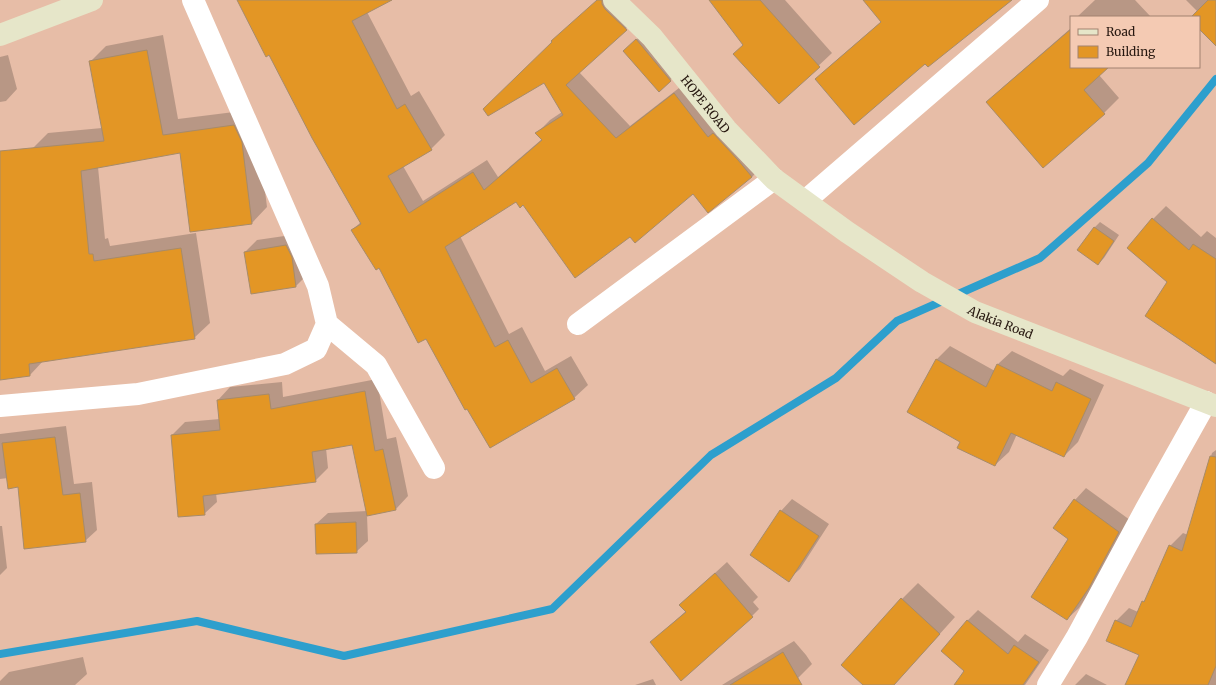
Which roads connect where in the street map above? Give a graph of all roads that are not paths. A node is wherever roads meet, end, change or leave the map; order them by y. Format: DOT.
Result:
graph roads {
  1 [pos="92,0"];
  2 [pos="193,0"];
  3 [pos="614,0"];
  4 [pos="1038,0"];
  5 [pos="56,6"];
  6 [pos="0,35"];
  7 [pos="774,179"];
  8 [pos="805,201"];
  9 [pos="327,324"];
  10 [pos="578,324"];
  11 [pos="1211,404"];
  12 [pos="0,406"];
  13 [pos="434,468"];
  14 [pos="1048,685"];
  1 -- 5 [label="street"];
  2 -- 9 [label="street"];
  3 -- 7 [label="street, HOPE ROAD"];
  4 -- 8 [label="street"];
  5 -- 6 [label="street"];
  7 -- 8 [label="street, HOPE ROAD"];
  7 -- 10 [label="street"];
  8 -- 11 [label="street, Alakia Road"];
  9 -- 12 [label="street"];
  9 -- 13 [label="street"];
  11 -- 14 [label="street"];
}
